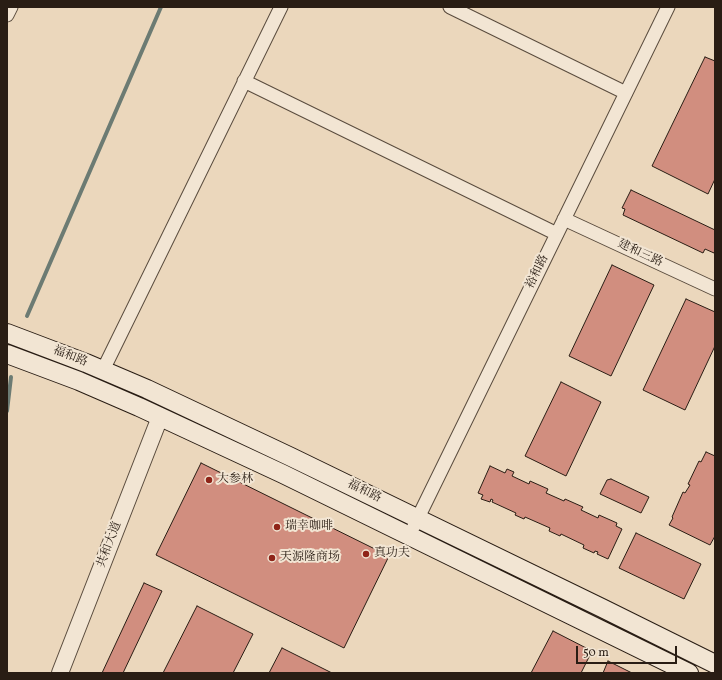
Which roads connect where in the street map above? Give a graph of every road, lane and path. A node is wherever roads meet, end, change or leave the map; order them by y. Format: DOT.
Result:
graph roads {
  1 [pos="11,7"];
  2 [pos="281,7"];
  3 [pos="450,7"];
  4 [pos="668,7"];
  5 [pos="7,15"];
  6 [pos="244,81"];
  7 [pos="626,93"];
  8 [pos="564,219"];
  9 [pos="557,234"];
  10 [pos="715,289"];
  11 [pos="7,333"];
  12 [pos="7,354"];
  13 [pos="103,370"];
  14 [pos="160,417"];
  15 [pos="418,518"];
  16 [pos="408,536"];
  17 [pos="715,664"];
  18 [pos="60,673"];
  19 [pos="689,673"];
  1 -- 5 [label="street"];
  2 -- 6 [label="street"];
  3 -- 7 [label="street"];
  4 -- 7 [label="street, 裕和路"];
  6 -- 9 [label="street"];
  6 -- 13 [label="street"];
  7 -- 8 [label="street, 裕和路"];
  8 -- 9 [label="street, 裕和路"];
  8 -- 10 [label="street, 建和三路"];
  9 -- 15 [label="street, 裕和路"];
  11 -- 13 [label="main road, 福和路"];
  12 -- 14 [label="main road, 福和路"];
  13 -- 15 [label="main road, 福和路"];
  14 -- 16 [label="main road, 福和路"];
  14 -- 18 [label="street, 共和大道"];
  15 -- 16 [label="street, 裕和路"];
  15 -- 17 [label="main road, 福和路"];
  16 -- 19 [label="main road, 福和路"];
}
